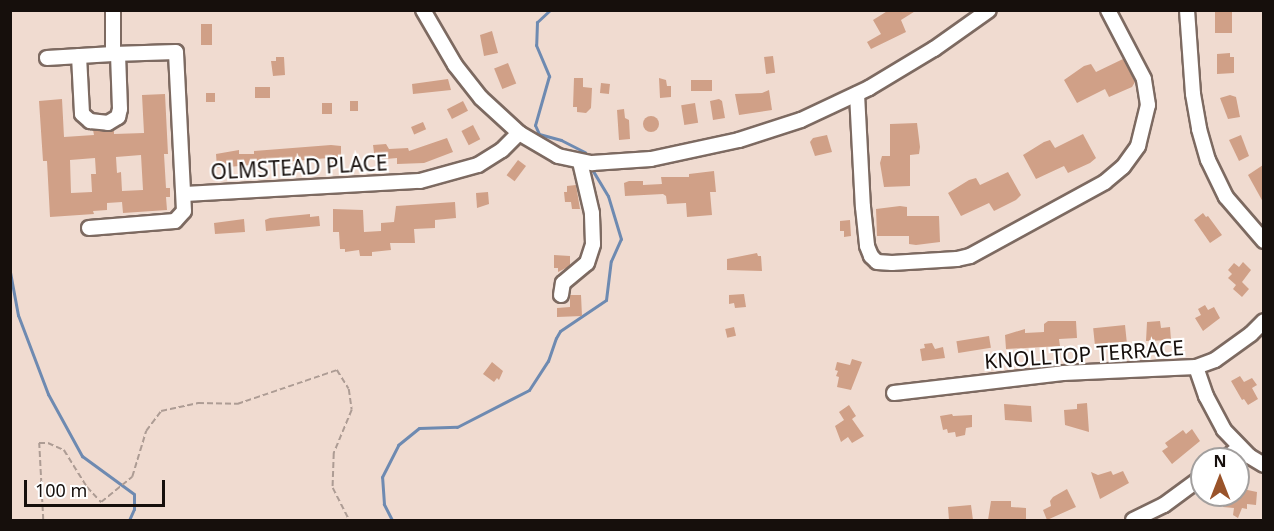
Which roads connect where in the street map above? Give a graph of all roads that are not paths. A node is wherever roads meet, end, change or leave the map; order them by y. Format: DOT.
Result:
graph roads {
  1 [pos="113,10"];
  2 [pos="423,10"];
  3 [pos="988,10"];
  4 [pos="1108,10"];
  5 [pos="1187,10"];
  6 [pos="116,54"];
  7 [pos="79,56"];
  8 [pos="47,58"];
  9 [pos="857,94"];
  10 [pos="519,133"];
  11 [pos="580,162"];
  12 [pos="185,194"];
  13 [pos="89,228"];
  14 [pos="1263,242"];
  15 [pos="561,295"];
  16 [pos="1263,321"];
  17 [pos="1196,368"];
  18 [pos="894,393"];
  19 [pos="1240,447"];
  20 [pos="1250,455"];
  21 [pos="1263,465"];
  22 [pos="1190,486"];
  23 [pos="1133,520"];
  1 -- 6 [label="street"];
  2 -- 10 [label="street"];
  3 -- 9 [label="street"];
  4 -- 9 [label="street"];
  5 -- 14 [label="street"];
  6 -- 7 [label="street"];
  6 -- 7 [label="street"];
  6 -- 12 [label="street"];
  7 -- 8 [label="street"];
  9 -- 11 [label="street"];
  10 -- 11 [label="street"];
  10 -- 12 [label="street, OLMSTEAD PLACE"];
  11 -- 15 [label="street"];
  12 -- 13 [label="street, OLMSTEAD PLACE"];
  16 -- 17 [label="street, KNOLLTOP TERRACE"];
  17 -- 18 [label="street, KNOLLTOP TERRACE"];
  17 -- 19 [label="street"];
  20 -- 21 [label="street"];
  22 -- 23 [label="street"];
}
